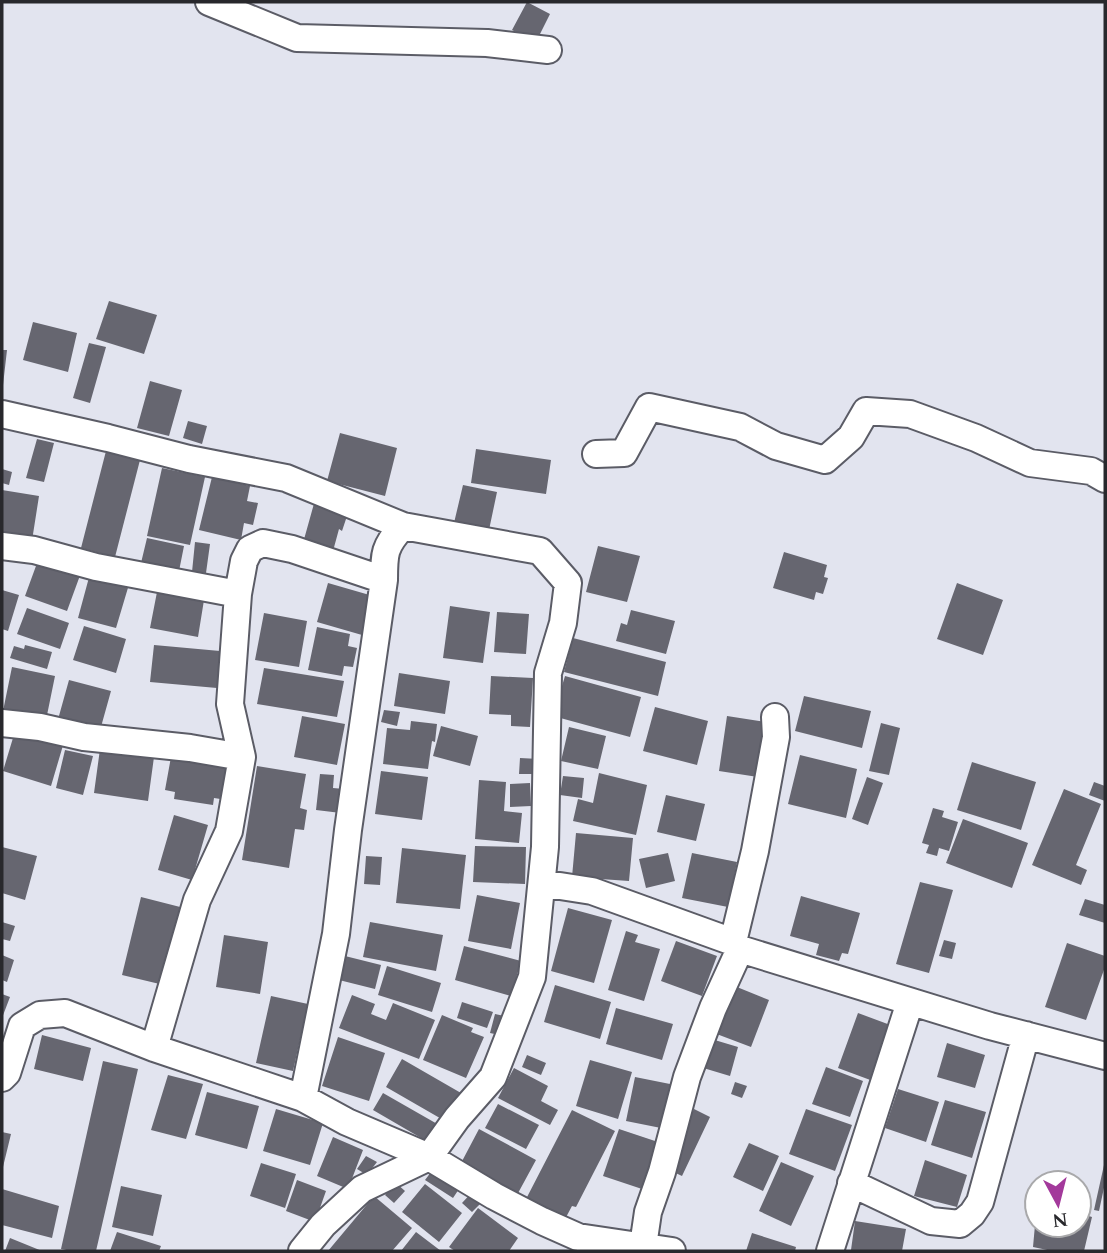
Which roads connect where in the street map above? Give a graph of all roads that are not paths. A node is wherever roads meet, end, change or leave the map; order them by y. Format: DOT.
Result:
graph roads {
  1 [pos="209,2"];
  2 [pos="548,50"];
  3 [pos="2,414"];
  4 [pos="596,454"];
  5 [pos="1105,479"];
  6 [pos="403,526"];
  7 [pos="2,546"];
  8 [pos="384,580"];
  9 [pos="238,594"];
  10 [pos="775,717"];
  11 [pos="2,723"];
  12 [pos="242,757"];
  13 [pos="543,886"];
  14 [pos="737,946"];
  15 [pos="910,1002"];
  16 [pos="1026,1035"];
  17 [pos="154,1048"];
  18 [pos="1105,1056"];
  19 [pos="2,1078"];
  20 [pos="303,1098"];
  21 [pos="429,1157"];
  22 [pos="850,1183"];
  23 [pos="643,1246"];
  24 [pos="302,1251"];
  25 [pos="672,1251"];
  26 [pos="830,1251"];
  1 -- 2 [label="street"];
  3 -- 6 [label="street"];
  4 -- 5 [label="street"];
  6 -- 8 [label="street"];
  6 -- 13 [label="street"];
  7 -- 9 [label="street"];
  8 -- 9 [label="street"];
  8 -- 20 [label="street"];
  9 -- 12 [label="street"];
  10 -- 14 [label="street"];
  11 -- 12 [label="street"];
  12 -- 17 [label="street"];
  13 -- 14 [label="street"];
  13 -- 21 [label="street"];
  14 -- 15 [label="street"];
  14 -- 23 [label="street"];
  15 -- 16 [label="street"];
  15 -- 22 [label="street"];
  16 -- 18 [label="street"];
  16 -- 22 [label="street"];
  17 -- 19 [label="street"];
  17 -- 20 [label="street"];
  20 -- 21 [label="street"];
  21 -- 23 [label="street"];
  21 -- 24 [label="street"];
  22 -- 26 [label="street"];
  23 -- 25 [label="street"];
}
